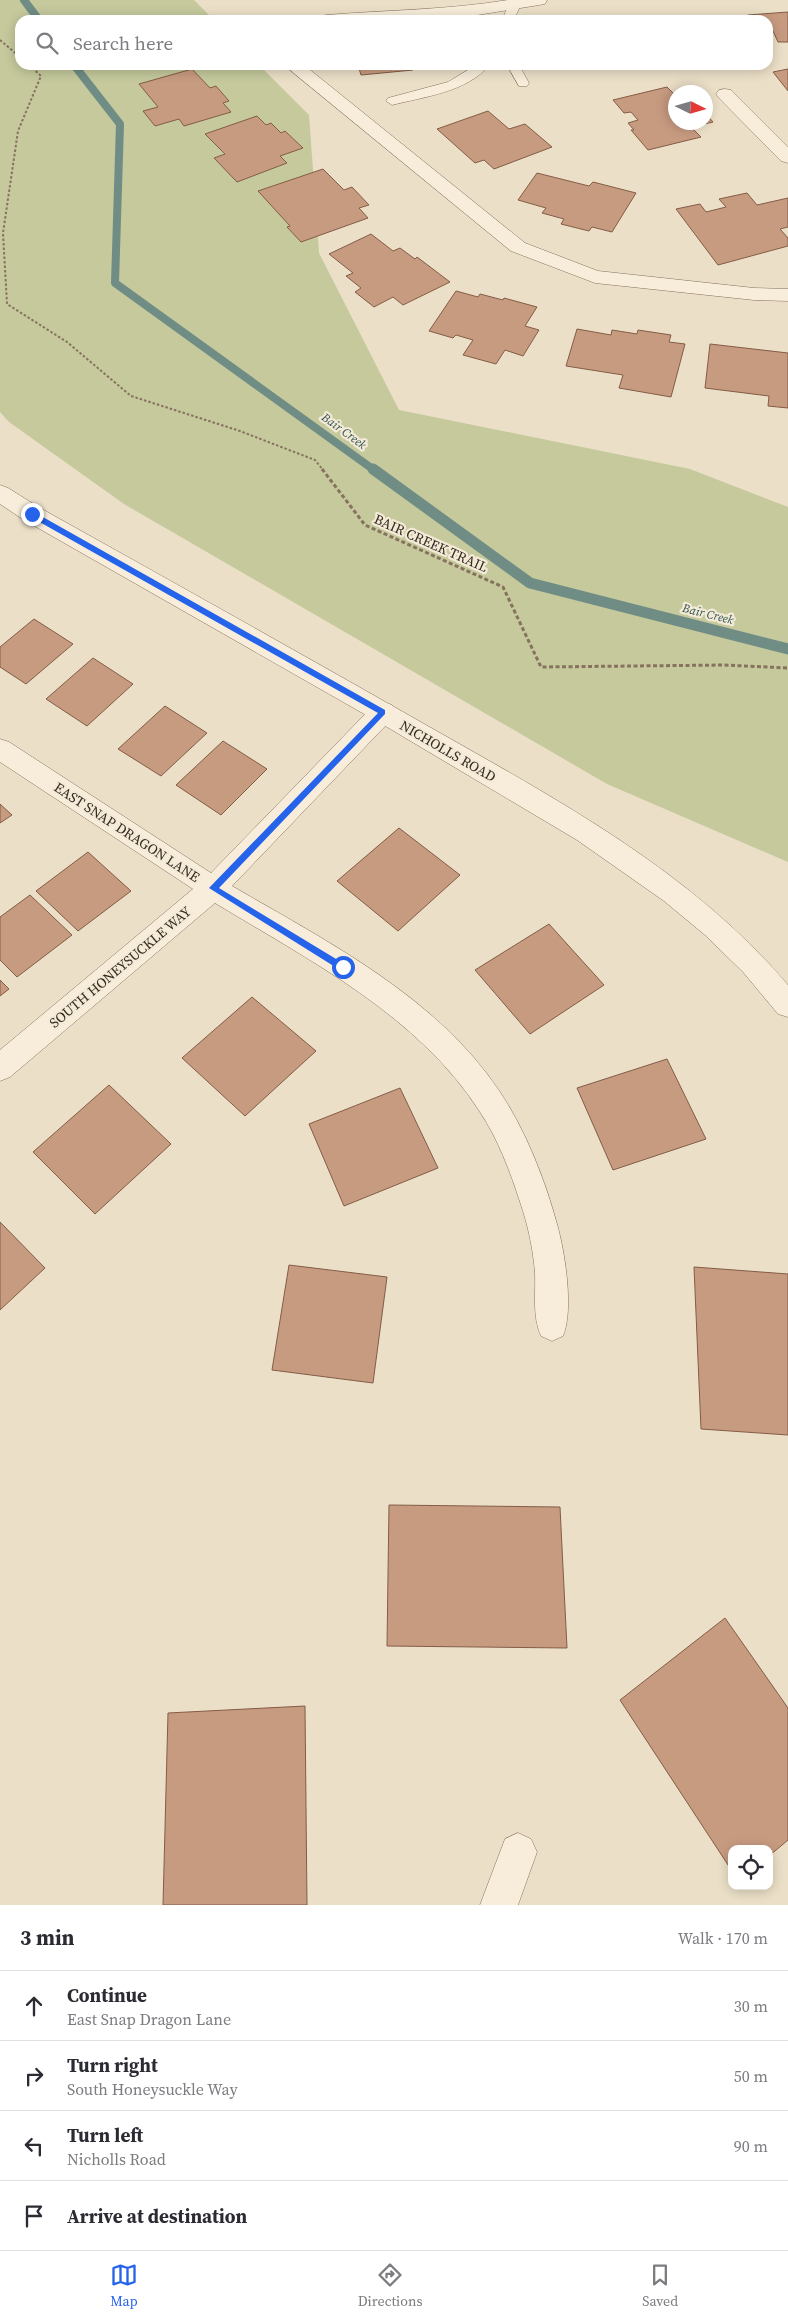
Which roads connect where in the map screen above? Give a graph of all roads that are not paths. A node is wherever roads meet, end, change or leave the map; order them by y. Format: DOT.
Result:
graph roads {
  1 [pos="539,0"];
  2 [pos="514,4"];
  3 [pos="383,15"];
  4 [pos="510,15"];
  5 [pos="299,70"];
  6 [pos="477,70"];
  7 [pos="516,70"];
  8 [pos="523,83"];
  9 [pos="726,94"];
  10 [pos="392,101"];
  11 [pos="788,157"];
  12 [pos="788,295"];
  13 [pos="0,493"];
  14 [pos="383,712"];
  15 [pos="0,749"];
  16 [pos="213,888"];
  17 [pos="788,1005"];
  18 [pos="0,1068"];
  19 [pos="552,1325"];
  20 [pos="518,1852"];
  21 [pos="499,1905"];
  1 -- 2 [label="street"];
  2 -- 3 [label="street"];
  2 -- 4 [label="lane"];
  5 -- 12 [label="street"];
  6 -- 10 [label="lane"];
  7 -- 8 [label="lane"];
  9 -- 11 [label="street"];
  13 -- 14 [label="street, NICHOLLS ROAD"];
  14 -- 16 [label="street, SOUTH HONEYSUCKLE WAY"];
  14 -- 17 [label="street, NICHOLLS ROAD"];
  15 -- 16 [label="street, EAST SNAP DRAGON LANE"];
  16 -- 18 [label="street, SOUTH HONEYSUCKLE WAY"];
  16 -- 19 [label="street, EAST SNAP DRAGON LANE"];
  20 -- 21 [label="street"];
}
